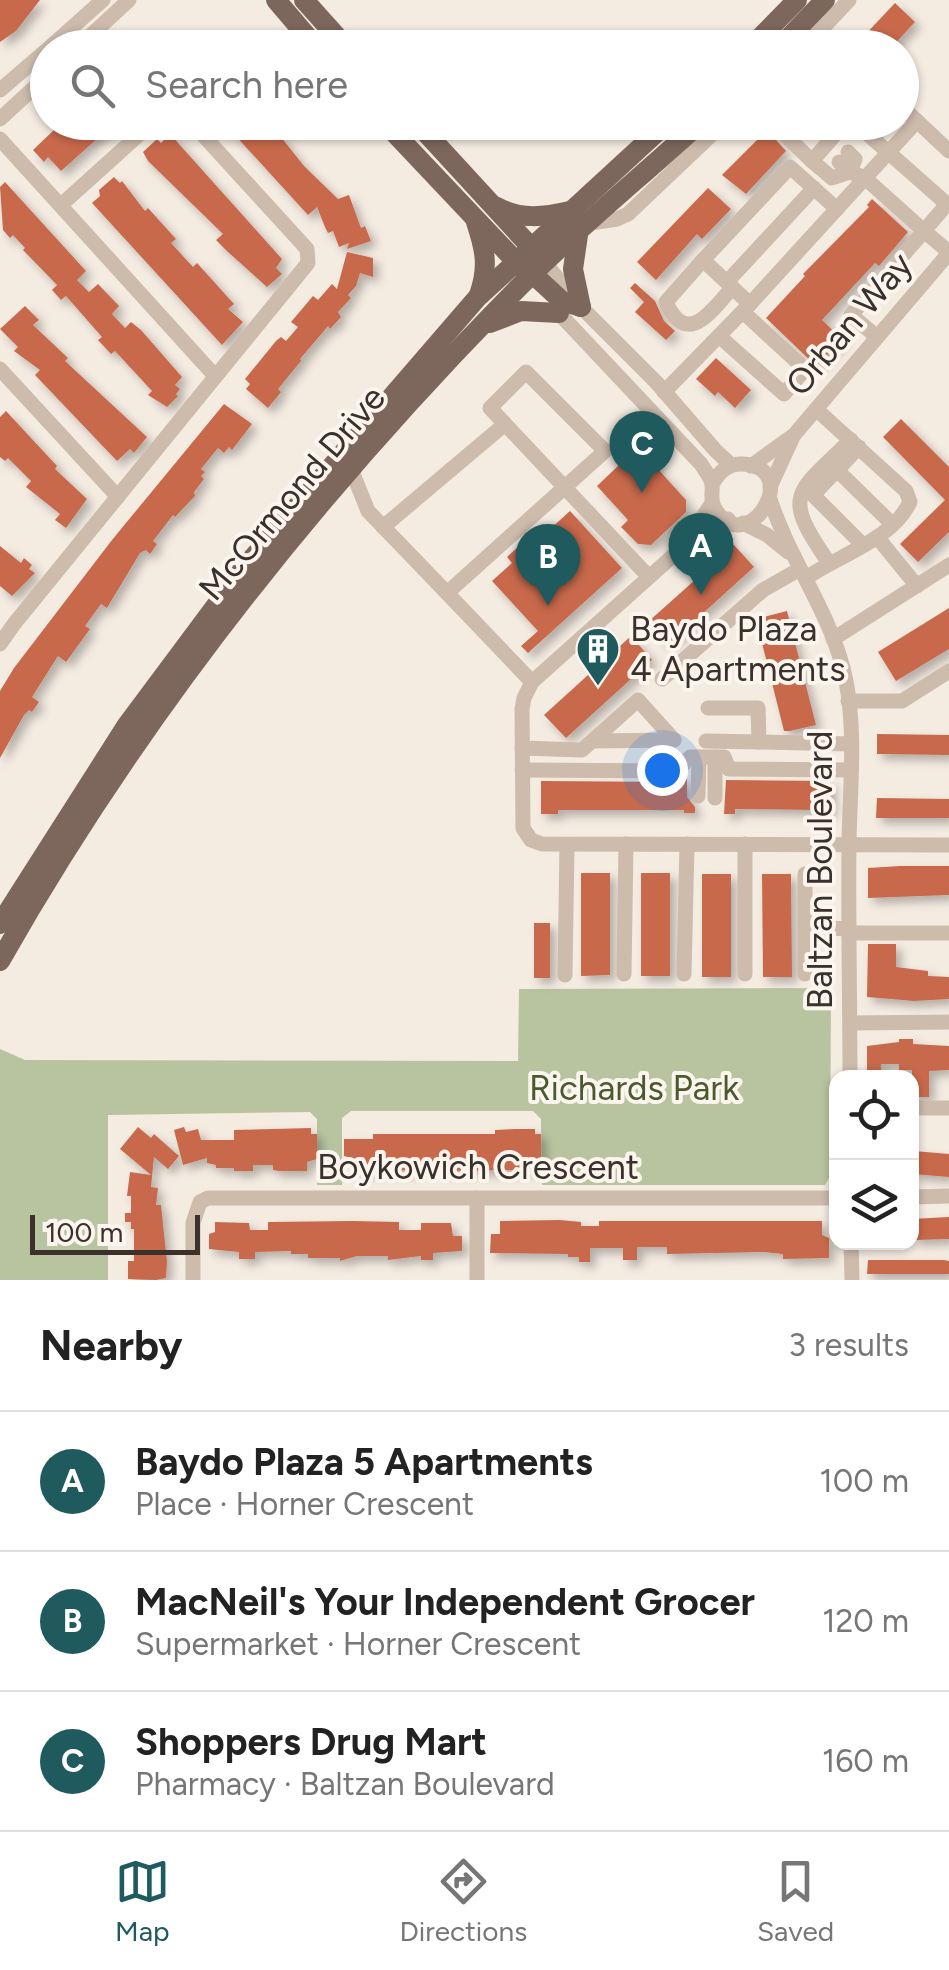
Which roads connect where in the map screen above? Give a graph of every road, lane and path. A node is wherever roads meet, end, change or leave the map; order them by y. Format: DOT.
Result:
graph roads {
  1 [pos="103,0"];
  2 [pos="129,0"];
  3 [pos="276,0"];
  4 [pos="304,0"];
  5 [pos="778,0"];
  6 [pos="797,0"];
  7 [pos="825,0"];
  8 [pos="849,0"];
  9 [pos="776,22"];
  10 [pos="69,30"];
  11 [pos="96,30"];
  12 [pos="301,30"];
  13 [pos="331,30"];
  14 [pos="768,30"];
  15 [pos="796,30"];
  16 [pos="824,30"];
  17 [pos="30,64"];
  18 [pos="0,90"];
  19 [pos="30,92"];
  20 [pos="0,119"];
  21 [pos="919,124"];
  22 [pos="0,140"];
  23 [pos="132,140"];
  24 [pos="207,140"];
  25 [pos="404,140"];
  26 [pos="430,140"];
  27 [pos="648,140"];
  28 [pos="681,140"];
  29 [pos="706,140"];
  30 [pos="790,140"];
  31 [pos="843,140"];
  32 [pos="875,140"];
  33 [pos="900,140"];
  34 [pos="949,151"];
  35 [pos="889,152"];
  36 [pos="840,156"];
  37 [pos="812,161"];
  38 [pos="814,188"];
  39 [pos="61,205"];
  40 [pos="837,209"];
  41 [pos="482,210"];
  42 [pos="572,210"];
  43 [pos="584,229"];
  44 [pos="924,230"];
  45 [pos="949,252"];
  46 [pos="703,260"];
  47 [pos="531,264"];
  48 [pos="730,285"];
  49 [pos="478,298"];
  50 [pos="580,307"];
  51 [pos="746,308"];
  52 [pos="559,313"];
  53 [pos="483,326"];
  54 [pos="719,336"];
  55 [pos="877,337"];
  56 [pos="805,368"];
  57 [pos="0,369"];
  58 [pos="216,376"];
  59 [pos="664,392"];
  60 [pos="831,392"];
  61 [pos="816,409"];
  62 [pos="506,424"];
  63 [pos="794,435"];
  64 [pos="855,444"];
  65 [pos="732,465"];
  66 [pos="752,466"];
  67 [pos="352,470"];
  68 [pos="837,470"];
  69 [pos="712,485"];
  70 [pos="566,488"];
  71 [pos="770,493"];
  72 [pos="118,498"];
  73 [pos="712,502"];
  74 [pos="735,521"];
  75 [pos="892,524"];
  76 [pos="383,527"];
  77 [pos="870,541"];
  78 [pos="685,545"];
  79 [pos="829,563"];
  80 [pos="949,565"];
  81 [pos="799,567"];
  82 [pos="649,577"];
  83 [pos="917,586"];
  84 [pos="447,593"];
  85 [pos="7,619"];
  86 [pos="833,639"];
  87 [pos="0,644"];
  88 [pos="949,671"];
  89 [pos="662,679"];
  90 [pos="532,682"];
  91 [pos="848,701"];
  92 [pos="708,708"];
  93 [pos="592,740"];
  94 [pos="759,742"];
  95 [pos="851,744"];
  96 [pos="522,748"];
  97 [pos="706,752"];
  98 [pos="522,770"];
  99 [pos="851,770"];
  100 [pos="706,797"];
  101 [pos="626,844"];
  102 [pos="687,844"];
  103 [pos="744,844"];
  104 [pos="566,845"];
  105 [pos="849,845"];
  106 [pos="949,845"];
  107 [pos="805,874"];
  108 [pos="0,924"];
  109 [pos="805,927"];
  110 [pos="850,931"];
  111 [pos="949,933"];
  112 [pos="0,962"];
  113 [pos="624,974"];
  114 [pos="684,974"];
  115 [pos="745,974"];
  116 [pos="805,974"];
  117 [pos="566,975"];
  118 [pos="949,1022"];
  119 [pos="850,1023"];
  120 [pos="850,1070"];
  121 [pos="919,1108"];
  122 [pos="949,1108"];
  123 [pos="949,1196"];
  124 [pos="919,1197"];
  125 [pos="476,1198"];
  126 [pos="829,1198"];
  127 [pos="851,1250"];
  128 [pos="193,1280"];
  129 [pos="476,1280"];
  130 [pos="852,1280"];
  1 -- 10 [label="street"];
  2 -- 11 [label="street"];
  3 -- 12 [label="main road"];
  4 -- 13 [label="main road"];
  5 -- 9 [label="street"];
  6 -- 9 [label="main road"];
  7 -- 15 [label="main road"];
  8 -- 16 [label="street"];
  9 -- 14 [label="main road"];
  17 -- 18 [label="street"];
  19 -- 20 [label="street"];
  21 -- 34 [label="street"];
  22 -- 39 [label="street"];
  23 -- 39 [label="street"];
  24 -- 58 [label="street"];
  25 -- 41 [label="main road"];
  26 -- 41 [label="main road"];
  27 -- 42 [label="main road, McOrmond Drive"];
  28 -- 43 [label="main road, McOrmond Drive"];
  29 -- 43 [label="street"];
  30 -- 37 [label="street"];
  31 -- 36 [label="street"];
  32 -- 35 [label="street"];
  33 -- 35 [label="street"];
  35 -- 36 [label="street"];
  35 -- 44 [label="street"];
  36 -- 37 [label="street"];
  36 -- 37 [label="street"];
  36 -- 40 [label="street"];
  36 -- 44 [label="street"];
  38 -- 40 [label="street"];
  38 -- 46 [label="street"];
  38 -- 48 [label="street"];
  39 -- 58 [label="street"];
  40 -- 51 [label="street"];
  41 -- 42 [label="main road"];
  41 -- 47 [label="main road"];
  41 -- 49 [label="main road"];
  42 -- 47 [label="main road, McOrmond Drive"];
  43 -- 47 [label="main road, McOrmond Drive"];
  43 -- 50 [label="main road"];
  44 -- 45 [label="street"];
  44 -- 55 [label="street"];
  45 -- 55 [label="street, Orban Way"];
  46 -- 48 [label="street"];
  46 -- 48 [label="street"];
  47 -- 49 [label="main road, McOrmond Drive"];
  47 -- 50 [label="main road"];
  47 -- 52 [label="street"];
  47 -- 53 [label="main road, McOrmond Drive"];
  48 -- 51 [label="street"];
  49 -- 108 [label="main road, McOrmond Drive"];
  50 -- 59 [label="street"];
  51 -- 54 [label="street"];
  51 -- 56 [label="street"];
  52 -- 53 [label="main road"];
  52 -- 69 [label="street"];
  53 -- 67 [label="main road, McOrmond Drive"];
  54 -- 56 [label="street"];
  54 -- 59 [label="street"];
  55 -- 60 [label="street, Orban Way"];
  56 -- 60 [label="street"];
  57 -- 72 [label="street"];
  58 -- 72 [label="street"];
  59 -- 65 [label="street"];
  60 -- 61 [label="street, Orban Way"];
  61 -- 63 [label="street, Orban Way"];
  61 -- 64 [label="street"];
  62 -- 70 [label="street"];
  62 -- 70 [label="street"];
  62 -- 76 [label="street"];
  63 -- 66 [label="street, Orban Way"];
  63 -- 71 [label="street, Orban Way"];
  64 -- 68 [label="street"];
  64 -- 75 [label="street"];
  64 -- 79 [label="street"];
  65 -- 66 [label="street"];
  65 -- 69 [label="street"];
  66 -- 71 [label="street"];
  67 -- 76 [label="street"];
  67 -- 112 [label="main road, McOrmond Drive"];
  68 -- 75 [label="street"];
  68 -- 77 [label="street"];
  69 -- 73 [label="street"];
  70 -- 82 [label="street"];
  70 -- 84 [label="street"];
  71 -- 74 [label="street"];
  71 -- 81 [label="street, Baltzan Boulevard"];
  72 -- 85 [label="street"];
  73 -- 74 [label="street"];
  73 -- 78 [label="street"];
  74 -- 78 [label="street"];
  74 -- 81 [label="street"];
  75 -- 77 [label="street"];
  76 -- 84 [label="street"];
  77 -- 79 [label="street"];
  77 -- 83 [label="street"];
  78 -- 82 [label="street"];
  79 -- 81 [label="street"];
  80 -- 83 [label="street"];
  81 -- 86 [label="street, Baltzan Boulevard"];
  81 -- 89 [label="street"];
  82 -- 90 [label="street"];
  83 -- 86 [label="street"];
  84 -- 90 [label="street"];
  85 -- 87 [label="street"];
  86 -- 91 [label="street, Baltzan Boulevard"];
  88 -- 91 [label="street"];
  90 -- 96 [label="street"];
  91 -- 95 [label="street, Baltzan Boulevard"];
  92 -- 94 [label="street"];
  93 -- 93 [label="street"];
  93 -- 96 [label="street"];
  94 -- 95 [label="street"];
  94 -- 97 [label="street"];
  95 -- 99 [label="street, Baltzan Boulevard"];
  96 -- 98 [label="street"];
  97 -- 98 [label="street"];
  97 -- 99 [label="street"];
  97 -- 100 [label="street"];
  98 -- 104 [label="street"];
  99 -- 105 [label="street, Baltzan Boulevard"];
  101 -- 102 [label="street"];
  101 -- 104 [label="street"];
  101 -- 113 [label="street"];
  102 -- 103 [label="street"];
  102 -- 114 [label="street"];
  103 -- 105 [label="street"];
  103 -- 115 [label="street"];
  104 -- 117 [label="street"];
  105 -- 106 [label="street"];
  105 -- 110 [label="street, Baltzan Boulevard"];
  107 -- 109 [label="street"];
  109 -- 110 [label="street"];
  109 -- 116 [label="street"];
  110 -- 111 [label="street"];
  110 -- 119 [label="street, Baltzan Boulevard"];
  118 -- 119 [label="street"];
  119 -- 120 [label="street, Baltzan Boulevard"];
  121 -- 122 [label="street"];
  123 -- 124 [label="street"];
  125 -- 126 [label="street, Boykowich Crescent"];
  125 -- 128 [label="street, Boykowich Crescent"];
  125 -- 129 [label="street"];
  127 -- 130 [label="street"];
}
